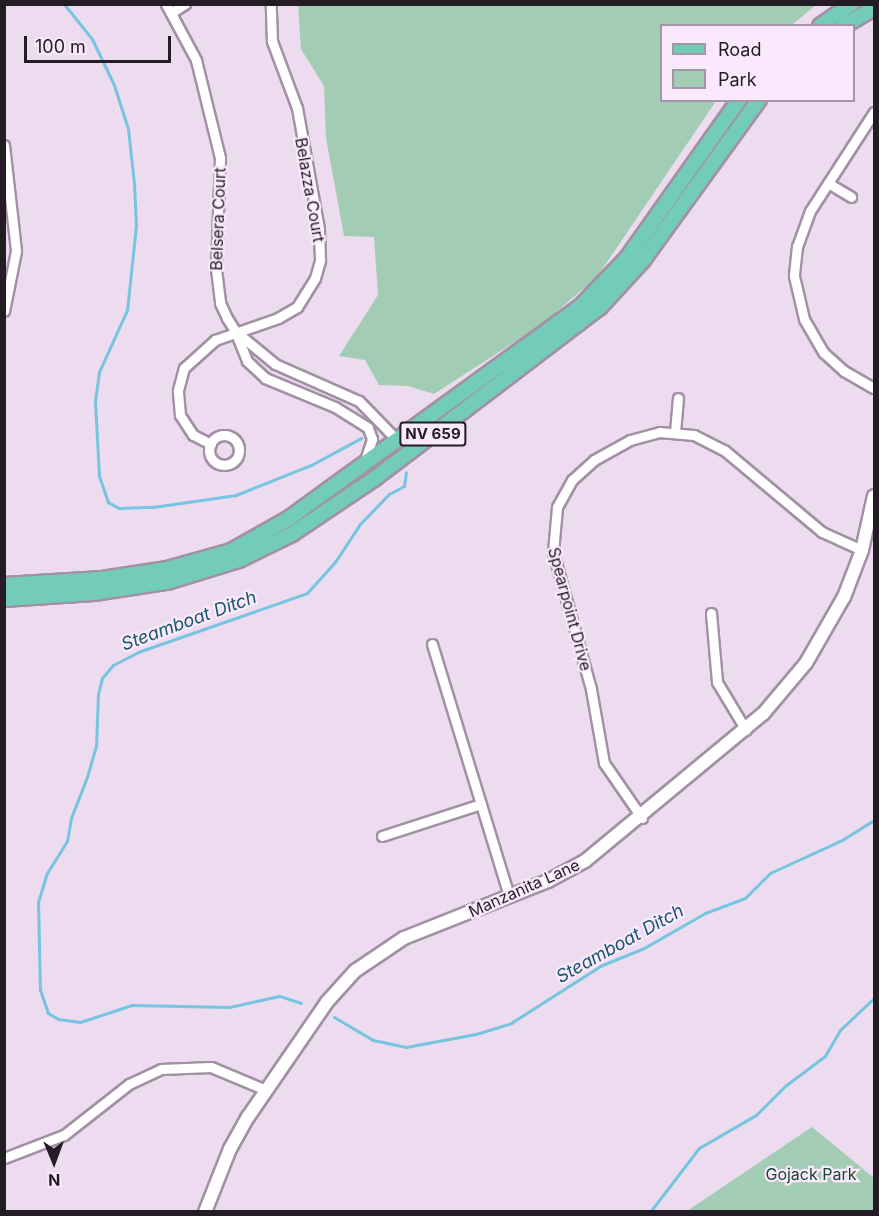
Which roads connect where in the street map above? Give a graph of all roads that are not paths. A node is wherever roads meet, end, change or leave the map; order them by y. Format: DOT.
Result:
graph roads {
  1 [pos="185,4"];
  2 [pos="271,4"];
  3 [pos="852,4"];
  4 [pos="874,8"];
  5 [pos="169,9"];
  6 [pos="823,24"];
  7 [pos="847,24"];
  8 [pos="738,102"];
  9 [pos="758,102"];
  10 [pos="874,112"];
  11 [pos="4,145"];
  12 [pos="828,183"];
  13 [pos="851,197"];
  14 [pos="4,311"];
  15 [pos="235,331"];
  16 [pos="874,388"];
  17 [pos="678,398"];
  18 [pos="675,432"];
  19 [pos="397,440"];
  20 [pos="210,444"];
  21 [pos="360,468"];
  22 [pos="374,479"];
  23 [pos="874,496"];
  24 [pos="862,550"];
  25 [pos="4,585"];
  26 [pos="4,599"];
  27 [pos="711,613"];
  28 [pos="432,644"];
  29 [pos="746,730"];
  30 [pos="481,804"];
  31 [pos="642,818"];
  32 [pos="382,836"];
  33 [pos="510,896"];
  34 [pos="266,1090"];
  35 [pos="4,1158"];
  36 [pos="205,1212"];
  1 -- 5 [label="street"];
  2 -- 15 [label="street, Belazza Court"];
  3 -- 6 [label="main road"];
  4 -- 7 [label="main road"];
  5 -- 15 [label="street, Belsera Court"];
  8 -- 19 [label="main road, NV 659"];
  9 -- 22 [label="main road, NV 659"];
  10 -- 12 [label="street"];
  11 -- 14 [label="street"];
  12 -- 13 [label="street"];
  12 -- 16 [label="street"];
  15 -- 19 [label="street, Belsera Court"];
  15 -- 20 [label="street, Belazza Court"];
  15 -- 21 [label="street, Belsera Court"];
  17 -- 18 [label="street"];
  18 -- 24 [label="street, Spearpoint Drive"];
  18 -- 31 [label="street, Spearpoint Drive"];
  19 -- 21 [label="main road, NV 659"];
  19 -- 22 [label="main road"];
  21 -- 25 [label="main road, NV 659"];
  22 -- 26 [label="main road, NV 659"];
  23 -- 24 [label="street, Manzanita Lane"];
  24 -- 29 [label="street, Manzanita Lane"];
  27 -- 29 [label="street"];
  28 -- 30 [label="street"];
  29 -- 31 [label="street, Manzanita Lane"];
  30 -- 32 [label="street"];
  30 -- 33 [label="street"];
  31 -- 33 [label="street, Manzanita Lane"];
  33 -- 34 [label="street, Manzanita Lane"];
  34 -- 35 [label="street"];
  34 -- 36 [label="street, Manzanita Lane"];
}
